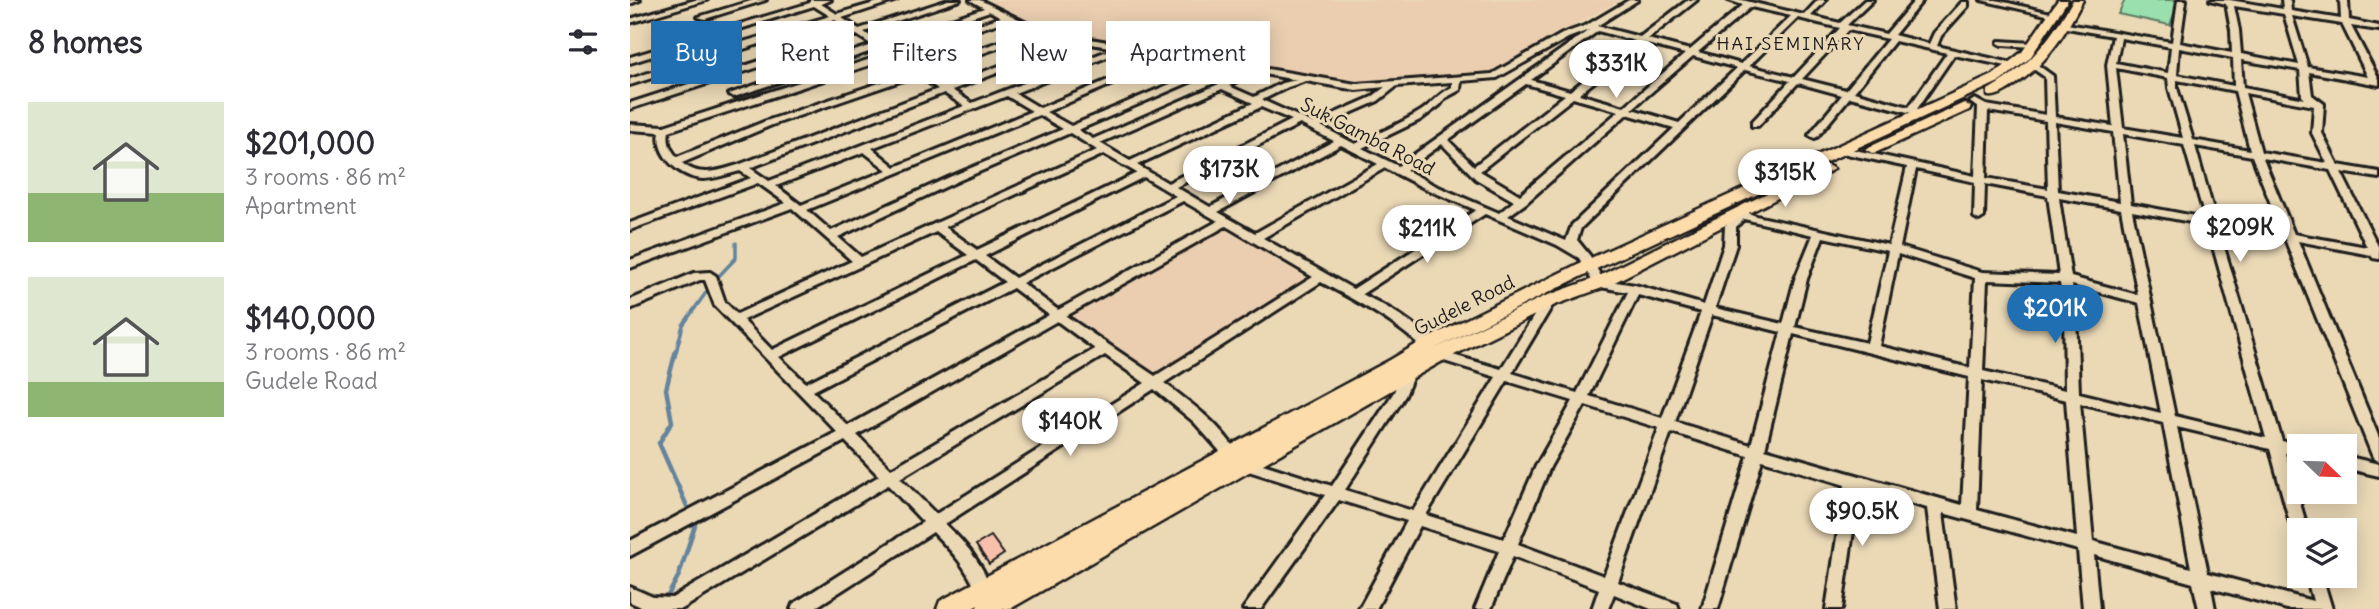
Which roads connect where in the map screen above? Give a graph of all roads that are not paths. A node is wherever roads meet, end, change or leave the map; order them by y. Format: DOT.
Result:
graph roads {
  1 [pos="636,0"];
  2 [pos="663,0"];
  3 [pos="703,0"];
  4 [pos="762,0"];
  5 [pos="827,0"];
  6 [pos="893,0"];
  7 [pos="956,0"];
  8 [pos="974,0"];
  9 [pos="1634,0"];
  10 [pos="1693,0"];
  11 [pos="1732,0"];
  12 [pos="1776,0"];
  13 [pos="1822,0"];
  14 [pos="1869,0"];
  15 [pos="1919,0"];
  16 [pos="1985,0"];
  17 [pos="2027,0"];
  18 [pos="2078,0"];
  19 [pos="2182,0"];
  20 [pos="2214,0"];
  21 [pos="2286,0"];
  22 [pos="2344,0"];
  23 [pos="630,2"];
  24 [pos="812,2"];
  25 [pos="2229,2"];
  26 [pos="1749,4"];
  27 [pos="1965,4"];
  28 [pos="675,8"];
  29 [pos="1766,8"];
  30 [pos="2020,8"];
  31 [pos="989,9"];
  32 [pos="2286,12"];
  33 [pos="1801,16"];
  34 [pos="702,17"];
  35 [pos="837,17"];
  36 [pos="1005,18"];
  37 [pos="2058,19"];
  38 [pos="630,21"];
  39 [pos="954,21"];
  40 [pos="1012,21"];
  41 [pos="2345,22"];
  42 [pos="982,26"];
  43 [pos="1843,26"];
  44 [pos="1593,27"];
  45 [pos="2379,28"];
  46 [pos="859,31"];
  47 [pos="2117,35"];
  48 [pos="868,37"];
  49 [pos="1890,37"];
  50 [pos="1643,40"];
  51 [pos="2001,43"];
  52 [pos="2033,45"];
  53 [pos="2172,46"];
  54 [pos="1932,47"];
  55 [pos="868,50"];
  56 [pos="1952,52"];
  57 [pos="1691,53"];
  58 [pos="1106,55"];
  59 [pos="2238,58"];
  60 [pos="630,60"];
  61 [pos="868,63"];
  62 [pos="2111,65"];
  63 [pos="2013,66"];
  64 [pos="2035,66"];
  65 [pos="1745,67"];
  66 [pos="996,69"];
  67 [pos="2302,69"];
  68 [pos="1270,73"];
  69 [pos="2172,76"];
  70 [pos="1456,79"];
  71 [pos="1306,80"];
  72 [pos="1798,80"];
  73 [pos="1527,81"];
  74 [pos="630,82"];
  75 [pos="2376,82"];
  76 [pos="883,84"];
  77 [pos="933,84"];
  78 [pos="1106,84"];
  79 [pos="1179,84"];
  80 [pos="1225,84"];
  81 [pos="1222,86"];
  82 [pos="1393,86"];
  83 [pos="941,89"];
  84 [pos="2239,89"];
  85 [pos="1009,93"];
  86 [pos="1848,93"];
  87 [pos="734,94"];
  88 [pos="1573,95"];
  89 [pos="1258,102"];
  90 [pos="2319,104"];
  91 [pos="1979,105"];
  92 [pos="630,106"];
  93 [pos="971,107"];
  94 [pos="1038,111"];
  95 [pos="1626,111"];
  96 [pos="1917,111"];
  97 [pos="1300,120"];
  98 [pos="2051,120"];
  99 [pos="1755,124"];
  100 [pos="1313,126"];
  101 [pos="630,127"];
  102 [pos="1682,127"];
  103 [pos="665,129"];
  104 [pos="1071,131"];
  105 [pos="2116,131"];
  106 [pos="1814,135"];
  107 [pos="1341,141"];
  108 [pos="1444,141"];
  109 [pos="1092,143"];
  110 [pos="2186,143"];
  111 [pos="866,148"];
  112 [pos="1353,148"];
  113 [pos="1104,150"];
  114 [pos="1850,152"];
  115 [pos="2257,156"];
  116 [pos="675,162"];
  117 [pos="1386,163"];
  118 [pos="1129,165"];
  119 [pos="1912,166"];
  120 [pos="742,167"];
  121 [pos="2335,167"];
  122 [pos="1400,170"];
  123 [pos="1475,170"];
  124 [pos="894,171"];
  125 [pos="1143,174"];
  126 [pos="2379,175"];
  127 [pos="1980,180"];
  128 [pos="764,182"];
  129 [pos="1168,187"];
  130 [pos="2053,193"];
  131 [pos="1182,197"];
  132 [pos="1522,201"];
  133 [pos="2126,206"];
  134 [pos="796,207"];
  135 [pos="1484,210"];
  136 [pos="1209,212"];
  137 [pos="1739,214"];
  138 [pos="1501,217"];
  139 [pos="1979,217"];
  140 [pos="1225,222"];
  141 [pos="2211,222"];
  142 [pos="630,227"];
  143 [pos="938,228"];
  144 [pos="1819,233"];
  145 [pos="830,236"];
  146 [pos="1255,238"];
  147 [pos="2291,239"];
  148 [pos="1894,249"];
  149 [pos="975,254"];
  150 [pos="2378,255"];
  151 [pos="1586,261"];
  152 [pos="861,263"];
  153 [pos="630,264"];
  154 [pos="1981,276"];
  155 [pos="1321,277"];
  156 [pos="2064,278"];
  157 [pos="1599,283"];
  158 [pos="1014,285"];
  159 [pos="1635,289"];
  160 [pos="1353,293"];
  161 [pos="2143,300"];
  162 [pos="1549,301"];
  163 [pos="630,305"];
  164 [pos="1708,310"];
  165 [pos="1057,316"];
  166 [pos="736,319"];
  167 [pos="1788,329"];
  168 [pos="1105,349"];
  169 [pos="1872,349"];
  170 [pos="1434,350"];
  171 [pos="772,355"];
  172 [pos="1408,371"];
  173 [pos="1976,372"];
  174 [pos="1502,376"];
  175 [pos="1157,383"];
  176 [pos="804,390"];
  177 [pos="1582,397"];
  178 [pos="2072,397"];
  179 [pos="2170,420"];
  180 [pos="1664,425"];
  181 [pos="845,432"];
  182 [pos="2273,444"];
  183 [pos="2287,448"];
  184 [pos="1757,451"];
  185 [pos="1231,454"];
  186 [pos="2379,455"];
  187 [pos="1247,465"];
  188 [pos="2357,465"];
  189 [pos="2379,470"];
  190 [pos="891,478"];
  191 [pos="1853,481"];
  192 [pos="1335,493"];
  193 [pos="1934,504"];
  194 [pos="1969,514"];
  195 [pos="2296,518"];
  196 [pos="1416,519"];
  197 [pos="933,524"];
  198 [pos="2087,546"];
  199 [pos="1511,548"];
  200 [pos="630,549"];
  201 [pos="2202,578"];
  202 [pos="1609,586"];
  203 [pos="2318,588"];
  204 [pos="984,589"];
  205 [pos="630,594"];
  206 [pos="799,609"];
  207 [pos="949,609"];
  208 [pos="988,609"];
  209 [pos="1251,609"];
  210 [pos="1367,609"];
  211 [pos="1483,609"];
  212 [pos="1600,609"];
  213 [pos="1671,609"];
  214 [pos="1710,609"];
  215 [pos="1834,609"];
  216 [pos="1948,609"];
  217 [pos="2091,609"];
  218 [pos="2207,609"];
  219 [pos="2314,609"];
  220 [pos="2324,609"];
  1 -- 23 [label="street"];
  2 -- 28 [label="street"];
  3 -- 28 [label="street"];
  4 -- 34 [label="street"];
  5 -- 24 [label="street"];
  6 -- 35 [label="street"];
  7 -- 46 [label="street"];
  8 -- 31 [label="street"];
  9 -- 44 [label="street"];
  10 -- 50 [label="street"];
  11 -- 26 [label="street"];
  12 -- 29 [label="street"];
  13 -- 33 [label="street"];
  14 -- 43 [label="street"];
  15 -- 49 [label="street"];
  16 -- 30 [label="street"];
  17 -- 30 [label="street"];
  18 -- 37 [label="highway, Gudele Road"];
  19 -- 53 [label="street"];
  20 -- 25 [label="street"];
  21 -- 32 [label="street"];
  22 -- 41 [label="street"];
  24 -- 35 [label="street"];
  24 -- 60 [label="street"];
  25 -- 32 [label="street"];
  25 -- 59 [label="street"];
  26 -- 29 [label="street"];
  26 -- 57 [label="street"];
  27 -- 54 [label="street"];
  28 -- 38 [label="street"];
  29 -- 33 [label="street"];
  30 -- 37 [label="street"];
  31 -- 36 [label="street"];
  31 -- 39 [label="street"];
  32 -- 41 [label="street"];
  32 -- 67 [label="street"];
  33 -- 43 [label="street"];
  33 -- 65 [label="street"];
  35 -- 46 [label="street"];
  35 -- 74 [label="street"];
  36 -- 40 [label="street"];
  36 -- 42 [label="street"];
  37 -- 47 [label="street"];
  37 -- 52 [label="highway, Gudele Road"];
  37 -- 64 [label="highway, Gudele Road"];
  41 -- 45 [label="street"];
  41 -- 75 [label="street"];
  43 -- 49 [label="street"];
  43 -- 72 [label="street"];
  44 -- 50 [label="street"];
  44 -- 70 [label="street"];
  44 -- 73 [label="street"];
  46 -- 48 [label="street"];
  46 -- 92 [label="street"];
  47 -- 53 [label="street"];
  47 -- 62 [label="street"];
  49 -- 54 [label="street"];
  49 -- 86 [label="street"];
  50 -- 57 [label="street"];
  50 -- 88 [label="street"];
  51 -- 52 [label="street"];
  52 -- 63 [label="highway, Gudele Road"];
  53 -- 59 [label="street"];
  53 -- 69 [label="street"];
  54 -- 56 [label="street"];
  55 -- 87 [label="street"];
  56 -- 63 [label="street"];
  56 -- 96 [label="street"];
  57 -- 65 [label="street"];
  57 -- 95 [label="street"];
  58 -- 85 [label="street"];
  59 -- 67 [label="street"];
  59 -- 84 [label="street"];
  61 -- 103 [label="street"];
  62 -- 69 [label="street"];
  62 -- 105 [label="street"];
  63 -- 96 [label="highway, Gudele Road"];
  64 -- 91 [label="highway, Gudele Road"];
  64 -- 98 [label="street"];
  65 -- 72 [label="street"];
  65 -- 102 [label="street"];
  66 -- 83 [label="street"];
  67 -- 75 [label="street"];
  67 -- 90 [label="street"];
  68 -- 71 [label="street"];
  69 -- 84 [label="street"];
  69 -- 110 [label="street"];
  70 -- 82 [label="street"];
  70 -- 112 [label="street"];
  71 -- 82 [label="street"];
  71 -- 89 [label="street"];
  72 -- 86 [label="street"];
  72 -- 99 [label="street"];
  73 -- 88 [label="street"];
  73 -- 108 [label="street"];
  76 -- 116 [label="street"];
  77 -- 83 [label="street"];
  78 -- 94 [label="street"];
  79 -- 104 [label="street"];
  80 -- 81 [label="street"];
  81 -- 89 [label="street, Suk Gamba Road"];
  81 -- 109 [label="street"];
  82 -- 100 [label="street"];
  83 -- 93 [label="street"];
  83 -- 120 [label="street"];
  84 -- 90 [label="street"];
  84 -- 115 [label="street"];
  85 -- 93 [label="street"];
  85 -- 94 [label="street"];
  86 -- 96 [label="street"];
  86 -- 106 [label="street"];
  88 -- 95 [label="street"];
  88 -- 123 [label="street"];
  89 -- 97 [label="street, Suk Gamba Road"];
  89 -- 118 [label="street"];
  90 -- 121 [label="street"];
  91 -- 98 [label="street"];
  91 -- 114 [label="highway, Gudele Road"];
  91 -- 127 [label="street"];
  93 -- 111 [label="street"];
  94 -- 104 [label="street"];
  94 -- 124 [label="street"];
  95 -- 102 [label="street"];
  95 -- 132 [label="street"];
  96 -- 114 [label="highway, Gudele Road"];
  97 -- 100 [label="street, Suk Gamba Road"];
  97 -- 129 [label="street"];
  98 -- 105 [label="street"];
  98 -- 130 [label="street"];
  100 -- 107 [label="street, Suk Gamba Road"];
  101 -- 103 [label="street"];
  102 -- 151 [label="street"];
  103 -- 116 [label="street"];
  104 -- 109 [label="street"];
  104 -- 145 [label="street"];
  105 -- 110 [label="street"];
  105 -- 133 [label="street"];
  107 -- 112 [label="street, Suk Gamba Road"];
  107 -- 136 [label="street"];
  108 -- 122 [label="street"];
  108 -- 123 [label="street"];
  109 -- 113 [label="street"];
  110 -- 115 [label="street"];
  110 -- 141 [label="street"];
  111 -- 124 [label="street"];
  111 -- 128 [label="street"];
  112 -- 117 [label="street, Suk Gamba Road"];
  113 -- 118 [label="street"];
  113 -- 143 [label="street"];
  114 -- 119 [label="street"];
  114 -- 137 [label="highway, Gudele Road"];
  114 -- 151 [label="highway, Gudele Road"];
  115 -- 121 [label="street"];
  115 -- 147 [label="street"];
  116 -- 120 [label="street"];
  117 -- 122 [label="street, Suk Gamba Road"];
  117 -- 146 [label="street"];
  118 -- 125 [label="street"];
  119 -- 127 [label="street"];
  119 -- 148 [label="street"];
  120 -- 128 [label="street"];
  121 -- 126 [label="street"];
  121 -- 150 [label="street"];
  122 -- 135 [label="street, Suk Gamba Road"];
  123 -- 132 [label="street"];
  124 -- 134 [label="street"];
  125 -- 129 [label="street"];
  125 -- 149 [label="street"];
  127 -- 130 [label="street"];
  127 -- 139 [label="street"];
  128 -- 134 [label="street"];
  128 -- 142 [label="street"];
  129 -- 131 [label="street"];
  130 -- 133 [label="street"];
  130 -- 156 [label="street"];
  131 -- 136 [label="street"];
  131 -- 158 [label="street"];
  132 -- 138 [label="street"];
  133 -- 141 [label="street"];
  133 -- 161 [label="street"];
  134 -- 145 [label="street"];
  134 -- 153 [label="street"];
  135 -- 138 [label="street, Suk Gamba Road"];
  135 -- 160 [label="street"];
  136 -- 140 [label="street"];
  137 -- 144 [label="street"];
  137 -- 157 [label="highway, Gudele Road"];
  137 -- 164 [label="street"];
  138 -- 151 [label="street, Suk Gamba Road"];
  140 -- 146 [label="street"];
  140 -- 165 [label="street"];
  141 -- 147 [label="street"];
  141 -- 182 [label="street"];
  143 -- 149 [label="street"];
  143 -- 152 [label="street"];
  144 -- 148 [label="street"];
  144 -- 167 [label="street"];
  145 -- 152 [label="street"];
  146 -- 155 [label="street"];
  147 -- 150 [label="street"];
  147 -- 186 [label="street"];
  148 -- 154 [label="street"];
  148 -- 169 [label="street"];
  149 -- 158 [label="street"];
  149 -- 171 [label="street"];
  151 -- 157 [label="street, Suk Gamba Road"];
  151 -- 170 [label="highway, Gudele Road"];
  152 -- 166 [label="street"];
  154 -- 156 [label="street"];
  154 -- 173 [label="street"];
  155 -- 160 [label="street"];
  155 -- 175 [label="street"];
  156 -- 161 [label="street"];
  156 -- 178 [label="street"];
  157 -- 159 [label="street"];
  157 -- 162 [label="highway, Gudele Road"];
  158 -- 165 [label="street"];
  158 -- 176 [label="street"];
  159 -- 164 [label="street"];
  159 -- 177 [label="street"];
  160 -- 170 [label="street"];
  161 -- 179 [label="street"];
  162 -- 170 [label="highway, Gudele Road"];
  162 -- 174 [label="street"];
  163 -- 166 [label="street"];
  164 -- 167 [label="street"];
  164 -- 180 [label="street"];
  165 -- 168 [label="street"];
  165 -- 181 [label="street"];
  166 -- 171 [label="street"];
  167 -- 169 [label="street"];
  167 -- 184 [label="street"];
  168 -- 175 [label="street"];
  168 -- 190 [label="street"];
  169 -- 173 [label="street"];
  170 -- 172 [label="highway, Gudele Road"];
  170 -- 174 [label="street"];
  170 -- 185 [label="highway, Gudele Road"];
  171 -- 176 [label="street"];
  172 -- 187 [label="highway, Gudele Road"];
  172 -- 192 [label="street"];
  173 -- 178 [label="street"];
  173 -- 194 [label="street"];
  174 -- 177 [label="street"];
  174 -- 196 [label="street"];
  175 -- 185 [label="street"];
  175 -- 197 [label="street"];
  176 -- 181 [label="street"];
  177 -- 180 [label="street"];
  177 -- 199 [label="street"];
  178 -- 179 [label="street"];
  178 -- 198 [label="street"];
  179 -- 182 [label="street"];
  179 -- 201 [label="street"];
  180 -- 184 [label="street"];
  180 -- 202 [label="street"];
  181 -- 190 [label="street"];
  181 -- 200 [label="street"];
  182 -- 183 [label="street"];
  182 -- 195 [label="street"];
  184 -- 191 [label="street"];
  184 -- 214 [label="street"];
  185 -- 204 [label="highway, Gudele Road"];
  187 -- 192 [label="street"];
  187 -- 208 [label="highway, Gudele Road"];
  188 -- 189 [label="street"];
  190 -- 197 [label="street"];
  190 -- 205 [label="street"];
  191 -- 193 [label="street"];
  191 -- 215 [label="street"];
  192 -- 196 [label="street"];
  192 -- 209 [label="street"];
  193 -- 194 [label="street"];
  193 -- 216 [label="street"];
  194 -- 198 [label="street"];
  196 -- 199 [label="street"];
  196 -- 210 [label="street"];
  197 -- 204 [label="street"];
  197 -- 206 [label="street"];
  198 -- 201 [label="street"];
  198 -- 217 [label="street"];
  199 -- 202 [label="street"];
  199 -- 211 [label="street"];
  201 -- 218 [label="street"];
  201 -- 219 [label="street"];
  202 -- 212 [label="street"];
  202 -- 213 [label="street"];
  203 -- 220 [label="street"];
  204 -- 207 [label="highway, Gudele Road"];
}
